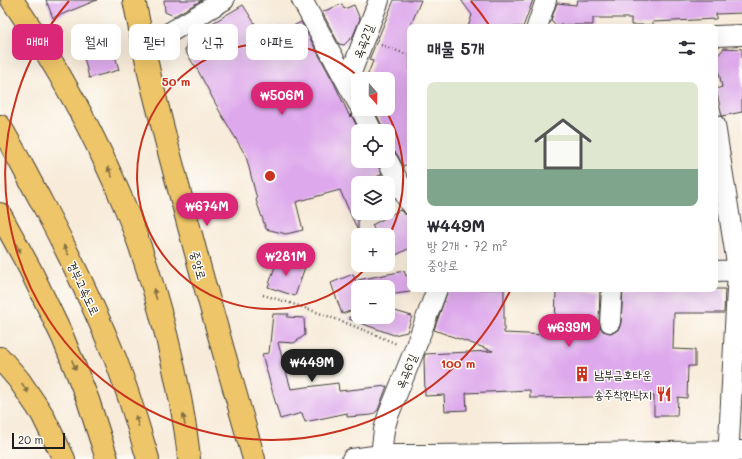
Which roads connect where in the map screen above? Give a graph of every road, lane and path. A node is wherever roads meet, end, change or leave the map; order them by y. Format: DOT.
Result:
graph roads {
  1 [pos="12,0"];
  2 [pos="134,0"];
  3 [pos="224,0"];
  4 [pos="379,0"];
  5 [pos="546,0"];
  6 [pos="310,3"];
  7 [pos="139,24"];
  8 [pos="538,24"];
  9 [pos="180,26"];
  10 [pos="742,35"];
  11 [pos="718,36"];
  12 [pos="364,39"];
  13 [pos="407,55"];
  14 [pos="146,60"];
  15 [pos="347,82"];
  16 [pos="351,90"];
  17 [pos="0,126"];
  18 [pos="718,148"];
  19 [pos="392,168"];
  20 [pos="407,198"];
  21 [pos="0,214"];
  22 [pos="740,270"];
  23 [pos="718,271"];
  24 [pos="436,292"];
  25 [pos="612,292"];
  26 [pos="263,295"];
  27 [pos="610,322"];
  28 [pos="414,351"];
  29 [pos="0,358"];
  30 [pos="733,454"];
  31 [pos="381,455"];
  32 [pos="426,457"];
  33 [pos="64,459"];
  34 [pos="107,459"];
  35 [pos="148,459"];
  36 [pos="189,459"];
  37 [pos="254,459"];
  38 [pos="352,459"];
  36 -- 1 [label="main road, one-way"];
  2 -- 7 [label="main road, 중앙로"];
  3 -- 9 [label="street"];
  4 -- 12 [label="street, 옥곡2길"];
  5 -- 8 [label="street"];
  6 -- 15 [label="street"];
  10 -- 11 [label="street"];
  12 -- 13 [label="path"];
  12 -- 15 [label="street, 옥곡2길"];
  14 -- 37 [label="main road, 중앙로"];
  15 -- 16 [label="street"];
  35 -- 17 [label="main road, 경부고속도로, one-way"];
  18 -- 22 [label="street"];
  19 -- 20 [label="street"];
  21 -- 34 [label="main road, one-way"];
  22 -- 23 [label="street"];
  22 -- 30 [label="street"];
  24 -- 28 [label="street, 옥곡6길"];
  25 -- 27 [label="street"];
  26 -- 28 [label="path"];
  28 -- 31 [label="street, 옥곡6길"];
  29 -- 33 [label="main road, one-way"];
  30 -- 32 [label="street"];
  31 -- 32 [label="street"];
  31 -- 38 [label="street"];
}
